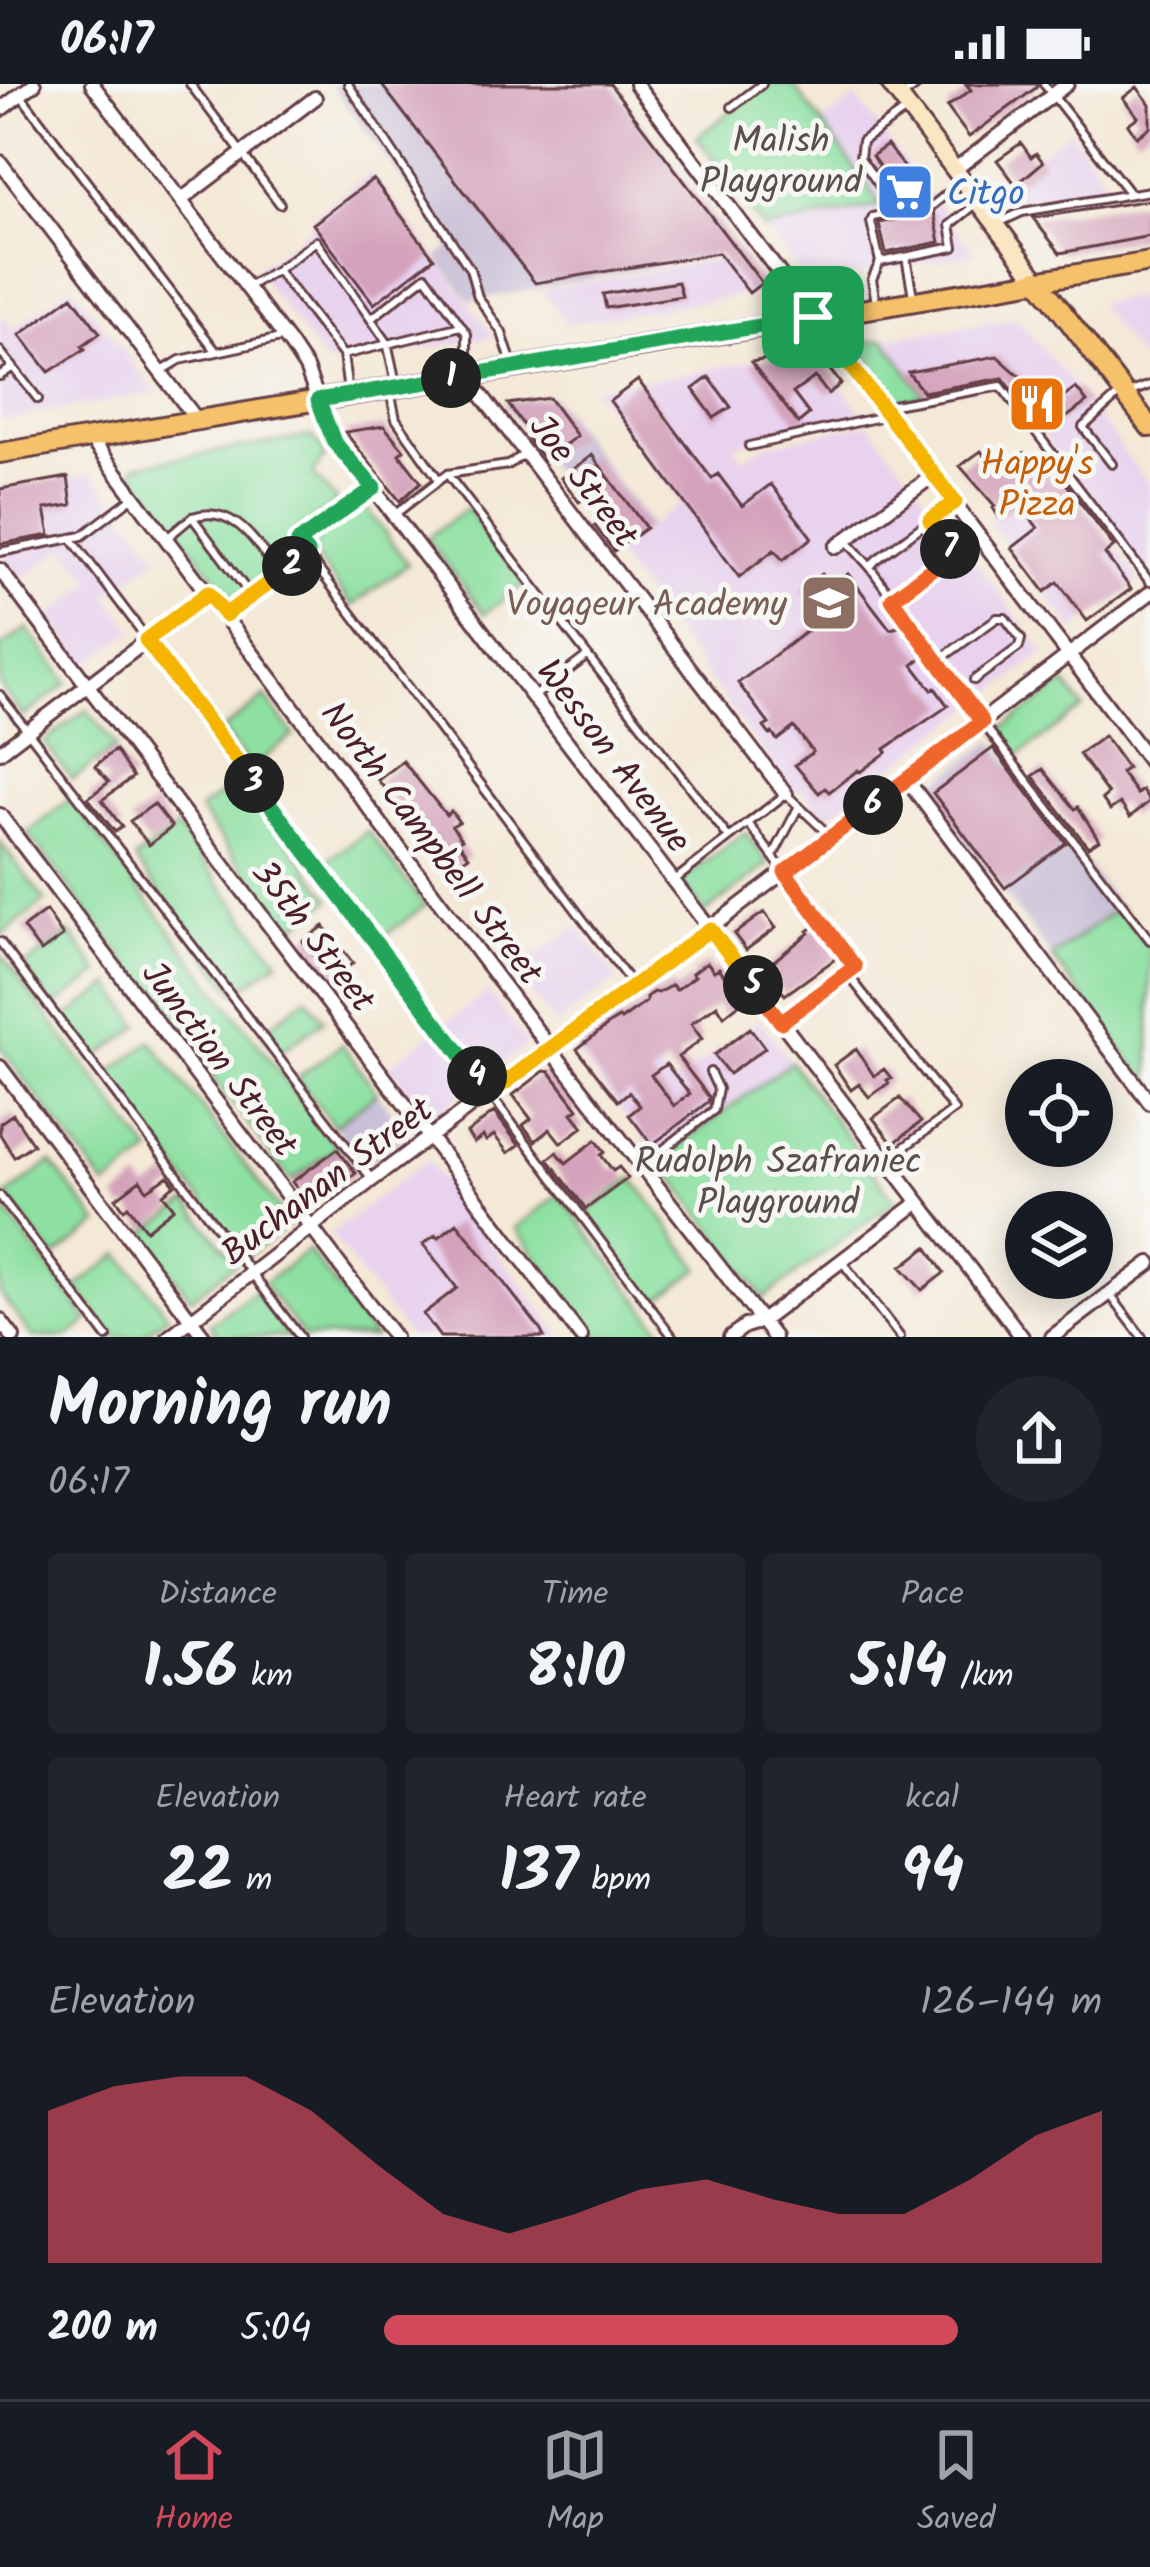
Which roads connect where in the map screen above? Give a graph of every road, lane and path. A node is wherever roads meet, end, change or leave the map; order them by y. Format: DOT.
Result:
graph roads {
  1 [pos="34,84"];
  2 [pos="92,84"];
  3 [pos="190,84"];
  4 [pos="349,84"];
  5 [pos="763,84"];
  6 [pos="919,84"];
  7 [pos="1066,84"];
  8 [pos="642,86"];
  9 [pos="1048,89"];
  10 [pos="20,94"];
  11 [pos="900,96"];
  12 [pos="315,98"];
  13 [pos="2,105"];
  14 [pos="732,107"];
  15 [pos="678,112"];
  16 [pos="664,122"];
  17 [pos="242,154"];
  18 [pos="0,162"];
  19 [pos="959,175"];
  20 [pos="1150,190"];
  21 [pos="1130,194"];
  22 [pos="181,200"];
  23 [pos="979,202"];
  24 [pos="280,204"];
  25 [pos="898,212"];
  26 [pos="995,224"];
  27 [pos="906,257"];
  28 [pos="880,262"];
  29 [pos="1150,262"];
  30 [pos="277,270"];
  31 [pos="1037,279"];
  32 [pos="247,287"];
  33 [pos="914,300"];
  34 [pos="876,306"];
  35 [pos="813,317"];
  36 [pos="372,318"];
  37 [pos="461,326"];
  38 [pos="284,337"];
  39 [pos="387,342"];
  40 [pos="0,351"];
  41 [pos="216,352"];
  42 [pos="343,355"];
  43 [pos="13,367"];
  44 [pos="513,367"];
  45 [pos="160,372"];
  46 [pos="466,375"];
  47 [pos="0,376"];
  48 [pos="1150,386"];
  49 [pos="393,387"];
  50 [pos="1124,393"];
  51 [pos="349,394"];
  52 [pos="38,400"];
  53 [pos="318,400"];
  54 [pos="885,411"];
  55 [pos="197,420"];
  56 [pos="1150,427"];
  57 [pos="90,438"];
  58 [pos="749,446"];
  59 [pos="0,453"];
  60 [pos="526,453"];
  61 [pos="1112,464"];
  62 [pos="447,474"];
  63 [pos="934,475"];
  64 [pos="439,481"];
  65 [pos="374,488"];
  66 [pos="134,496"];
  67 [pos="955,502"];
  68 [pos="394,515"];
  69 [pos="192,517"];
  70 [pos="930,520"];
  71 [pos="71,538"];
  72 [pos="166,538"];
  73 [pos="841,544"];
  74 [pos="0,552"];
  75 [pos="308,554"];
  76 [pos="870,567"];
  77 [pos="0,570"];
  78 [pos="280,574"];
  79 [pos="1150,583"];
  80 [pos="208,593"];
  81 [pos="1150,593"];
  82 [pos="251,596"];
  83 [pos="892,599"];
  84 [pos="225,615"];
  85 [pos="146,640"];
  86 [pos="588,655"];
  87 [pos="1069,656"];
  88 [pos="938,661"];
  89 [pos="974,680"];
  90 [pos="88,685"];
  91 [pos="0,695"];
  92 [pos="533,698"];
  93 [pos="982,722"];
  94 [pos="27,731"];
  95 [pos="0,752"];
  96 [pos="1150,762"];
  97 [pos="907,780"];
  98 [pos="786,794"];
  99 [pos="799,806"];
  100 [pos="0,815"];
  101 [pos="748,824"];
  102 [pos="831,837"];
  103 [pos="729,838"];
  104 [pos="773,856"];
  105 [pos="785,872"];
  106 [pos="674,882"];
  107 [pos="710,929"];
  108 [pos="1150,940"];
  109 [pos="0,942"];
  110 [pos="851,970"];
  111 [pos="634,986"];
  112 [pos="781,1022"];
  113 [pos="550,1048"];
  114 [pos="0,1067"];
  115 [pos="710,1072"];
  116 [pos="490,1094"];
  117 [pos="1150,1103"];
  118 [pos="430,1138"];
  119 [pos="887,1160"];
  120 [pos="642,1166"];
  121 [pos="372,1180"];
  122 [pos="0,1196"];
  123 [pos="919,1202"];
  124 [pos="312,1228"];
  125 [pos="841,1260"];
  126 [pos="1150,1263"];
  127 [pos="253,1274"];
  128 [pos="1113,1290"];
  129 [pos="1113,1298"];
  130 [pos="1101,1299"];
  131 [pos="0,1320"];
  132 [pos="192,1320"];
  133 [pos="762,1321"];
  134 [pos="13,1337"];
  135 [pos="107,1337"];
  136 [pos="169,1337"];
  137 [pos="205,1337"];
  138 [pos="301,1337"];
  139 [pos="394,1337"];
  140 [pos="581,1337"];
  141 [pos="673,1337"];
  142 [pos="730,1337"];
  143 [pos="774,1337"];
  144 [pos="900,1337"];
  145 [pos="1022,1337"];
  146 [pos="1052,1337"];
  147 [pos="1142,1337"];
  1 -- 10 [label="street"];
  2 -- 22 [label="street, Wesson Avenue"];
  3 -- 17 [label="lane"];
  4 -- 44 [label="lane"];
  5 -- 14 [label="lane"];
  6 -- 11 [label="lane"];
  7 -- 9 [label="street"];
  8 -- 16 [label="street"];
  9 -- 19 [label="street"];
  9 -- 21 [label="lane"];
  10 -- 13 [label="street"];
  10 -- 41 [label="lane"];
  11 -- 19 [label="main road"];
  11 -- 25 [label="lane"];
  12 -- 17 [label="street"];
  15 -- 16 [label="lane"];
  16 -- 35 [label="street"];
  17 -- 22 [label="street"];
  17 -- 24 [label="lane"];
  18 -- 45 [label="street"];
  19 -- 23 [label="main road"];
  19 -- 25 [label="lane"];
  20 -- 21 [label="lane"];
  21 -- 26 [label="lane"];
  22 -- 32 [label="street, Wesson Avenue"];
  23 -- 26 [label="main road"];
  23 -- 27 [label="lane"];
  25 -- 28 [label="lane"];
  26 -- 31 [label="main road"];
  27 -- 28 [label="lane"];
  27 -- 33 [label="lane"];
  28 -- 34 [label="lane"];
  29 -- 31 [label="main road"];
  30 -- 32 [label="lane"];
  30 -- 36 [label="lane"];
  30 -- 42 [label="lane"];
  31 -- 33 [label="main road"];
  31 -- 50 [label="main road"];
  32 -- 38 [label="street, Wesson Avenue"];
  33 -- 34 [label="main road"];
  34 -- 35 [label="main road"];
  35 -- 44 [label="main road"];
  35 -- 54 [label="street"];
  36 -- 37 [label="lane"];
  36 -- 39 [label="lane"];
  37 -- 39 [label="lane"];
  37 -- 46 [label="lane"];
  38 -- 41 [label="lane"];
  38 -- 53 [label="street, Wesson Avenue"];
  39 -- 42 [label="lane"];
  39 -- 49 [label="lane"];
  40 -- 43 [label="lane"];
  41 -- 45 [label="lane"];
  42 -- 51 [label="lane"];
  43 -- 47 [label="lane"];
  43 -- 52 [label="lane"];
  44 -- 46 [label="main road"];
  45 -- 55 [label="street"];
  46 -- 49 [label="main road"];
  46 -- 60 [label="street, Joe Street"];
  48 -- 50 [label="lane"];
  49 -- 51 [label="main road"];
  49 -- 64 [label="lane"];
  50 -- 56 [label="main road"];
  50 -- 61 [label="lane"];
  51 -- 53 [label="main road"];
  53 -- 55 [label="main road"];
  53 -- 65 [label="street, Wesson Avenue"];
  54 -- 58 [label="lane"];
  54 -- 63 [label="street"];
  54 -- 79 [label="lane"];
  55 -- 57 [label="main road"];
  57 -- 59 [label="main road"];
  57 -- 66 [label="street, North Campbell Street"];
  60 -- 62 [label="lane"];
  60 -- 98 [label="street, Joe Street"];
  62 -- 64 [label="lane"];
  62 -- 86 [label="lane"];
  63 -- 67 [label="street"];
  63 -- 73 [label="street"];
  64 -- 68 [label="lane"];
  65 -- 68 [label="street, Wesson Avenue"];
  65 -- 75 [label="lane"];
  66 -- 71 [label="lane"];
  66 -- 72 [label="street, North Campbell Street"];
  67 -- 70 [label="lane"];
  67 -- 87 [label="street"];
  68 -- 92 [label="street, Wesson Avenue"];
  69 -- 72 [label="lane"];
  69 -- 78 [label="lane"];
  69 -- 82 [label="lane"];
  70 -- 76 [label="lane"];
  70 -- 83 [label="lane"];
  71 -- 74 [label="lane"];
  71 -- 85 [label="lane"];
  72 -- 80 [label="street, North Campbell Street"];
  73 -- 76 [label="lane"];
  75 -- 78 [label="lane"];
  75 -- 111 [label="lane"];
  76 -- 83 [label="lane"];
  77 -- 90 [label="street, 35th Street"];
  78 -- 82 [label="lane"];
  80 -- 84 [label="street, North Campbell Street"];
  80 -- 85 [label="street"];
  81 -- 87 [label="street, Buchanan Street"];
  82 -- 84 [label="lane"];
  83 -- 88 [label="lane"];
  84 -- 113 [label="street, North Campbell Street"];
  85 -- 90 [label="street"];
  85 -- 116 [label="lane"];
  86 -- 92 [label="lane"];
  86 -- 103 [label="lane"];
  87 -- 93 [label="street, Buchanan Street"];
  87 -- 96 [label="street"];
  88 -- 89 [label="lane"];
  88 -- 93 [label="lane"];
  90 -- 94 [label="street"];
  90 -- 118 [label="street, 35th Street"];
  91 -- 94 [label="lane"];
  92 -- 106 [label="street, Wesson Avenue"];
  93 -- 97 [label="street, Buchanan Street"];
  93 -- 108 [label="lane"];
  94 -- 95 [label="street"];
  94 -- 121 [label="lane"];
  97 -- 102 [label="street, Buchanan Street"];
  97 -- 117 [label="street"];
  98 -- 99 [label="lane"];
  98 -- 101 [label="lane"];
  99 -- 102 [label="lane"];
  99 -- 104 [label="lane"];
  100 -- 124 [label="street, Junction Street"];
  101 -- 103 [label="lane"];
  101 -- 104 [label="lane"];
  102 -- 105 [label="street, Buchanan Street"];
  103 -- 106 [label="lane"];
  104 -- 105 [label="lane"];
  105 -- 107 [label="street, Buchanan Street"];
  105 -- 110 [label="lane"];
  106 -- 107 [label="street, Wesson Avenue"];
  107 -- 111 [label="street, Buchanan Street"];
  107 -- 112 [label="street, Wesson Avenue"];
  109 -- 127 [label="lane"];
  110 -- 112 [label="street"];
  110 -- 119 [label="lane"];
  111 -- 113 [label="street, Buchanan Street"];
  112 -- 119 [label="street, Wesson Avenue"];
  113 -- 116 [label="street, Buchanan Street"];
  113 -- 120 [label="street, North Campbell Street"];
  114 -- 132 [label="street"];
  115 -- 120 [label="lane"];
  116 -- 118 [label="street, Buchanan Street"];
  116 -- 141 [label="lane"];
  118 -- 121 [label="street, Buchanan Street"];
  118 -- 140 [label="street, 35th Street"];
  119 -- 123 [label="street, Wesson Avenue"];
  120 -- 133 [label="street, North Campbell Street"];
  121 -- 124 [label="street, Buchanan Street"];
  122 -- 135 [label="lane"];
  123 -- 125 [label="street"];
  123 -- 145 [label="street, Wesson Avenue"];
  124 -- 127 [label="street, Buchanan Street"];
  124 -- 139 [label="street, Junction Street"];
  125 -- 133 [label="street"];
  125 -- 144 [label="lane"];
  126 -- 128 [label="street"];
  127 -- 132 [label="street, Buchanan Street"];
  127 -- 138 [label="lane"];
  129 -- 147 [label="lane"];
  130 -- 146 [label="street"];
  131 -- 134 [label="street"];
  132 -- 136 [label="street, Buchanan Street"];
  132 -- 137 [label="street"];
  133 -- 142 [label="street"];
  133 -- 143 [label="street, North Campbell Street"];
}
